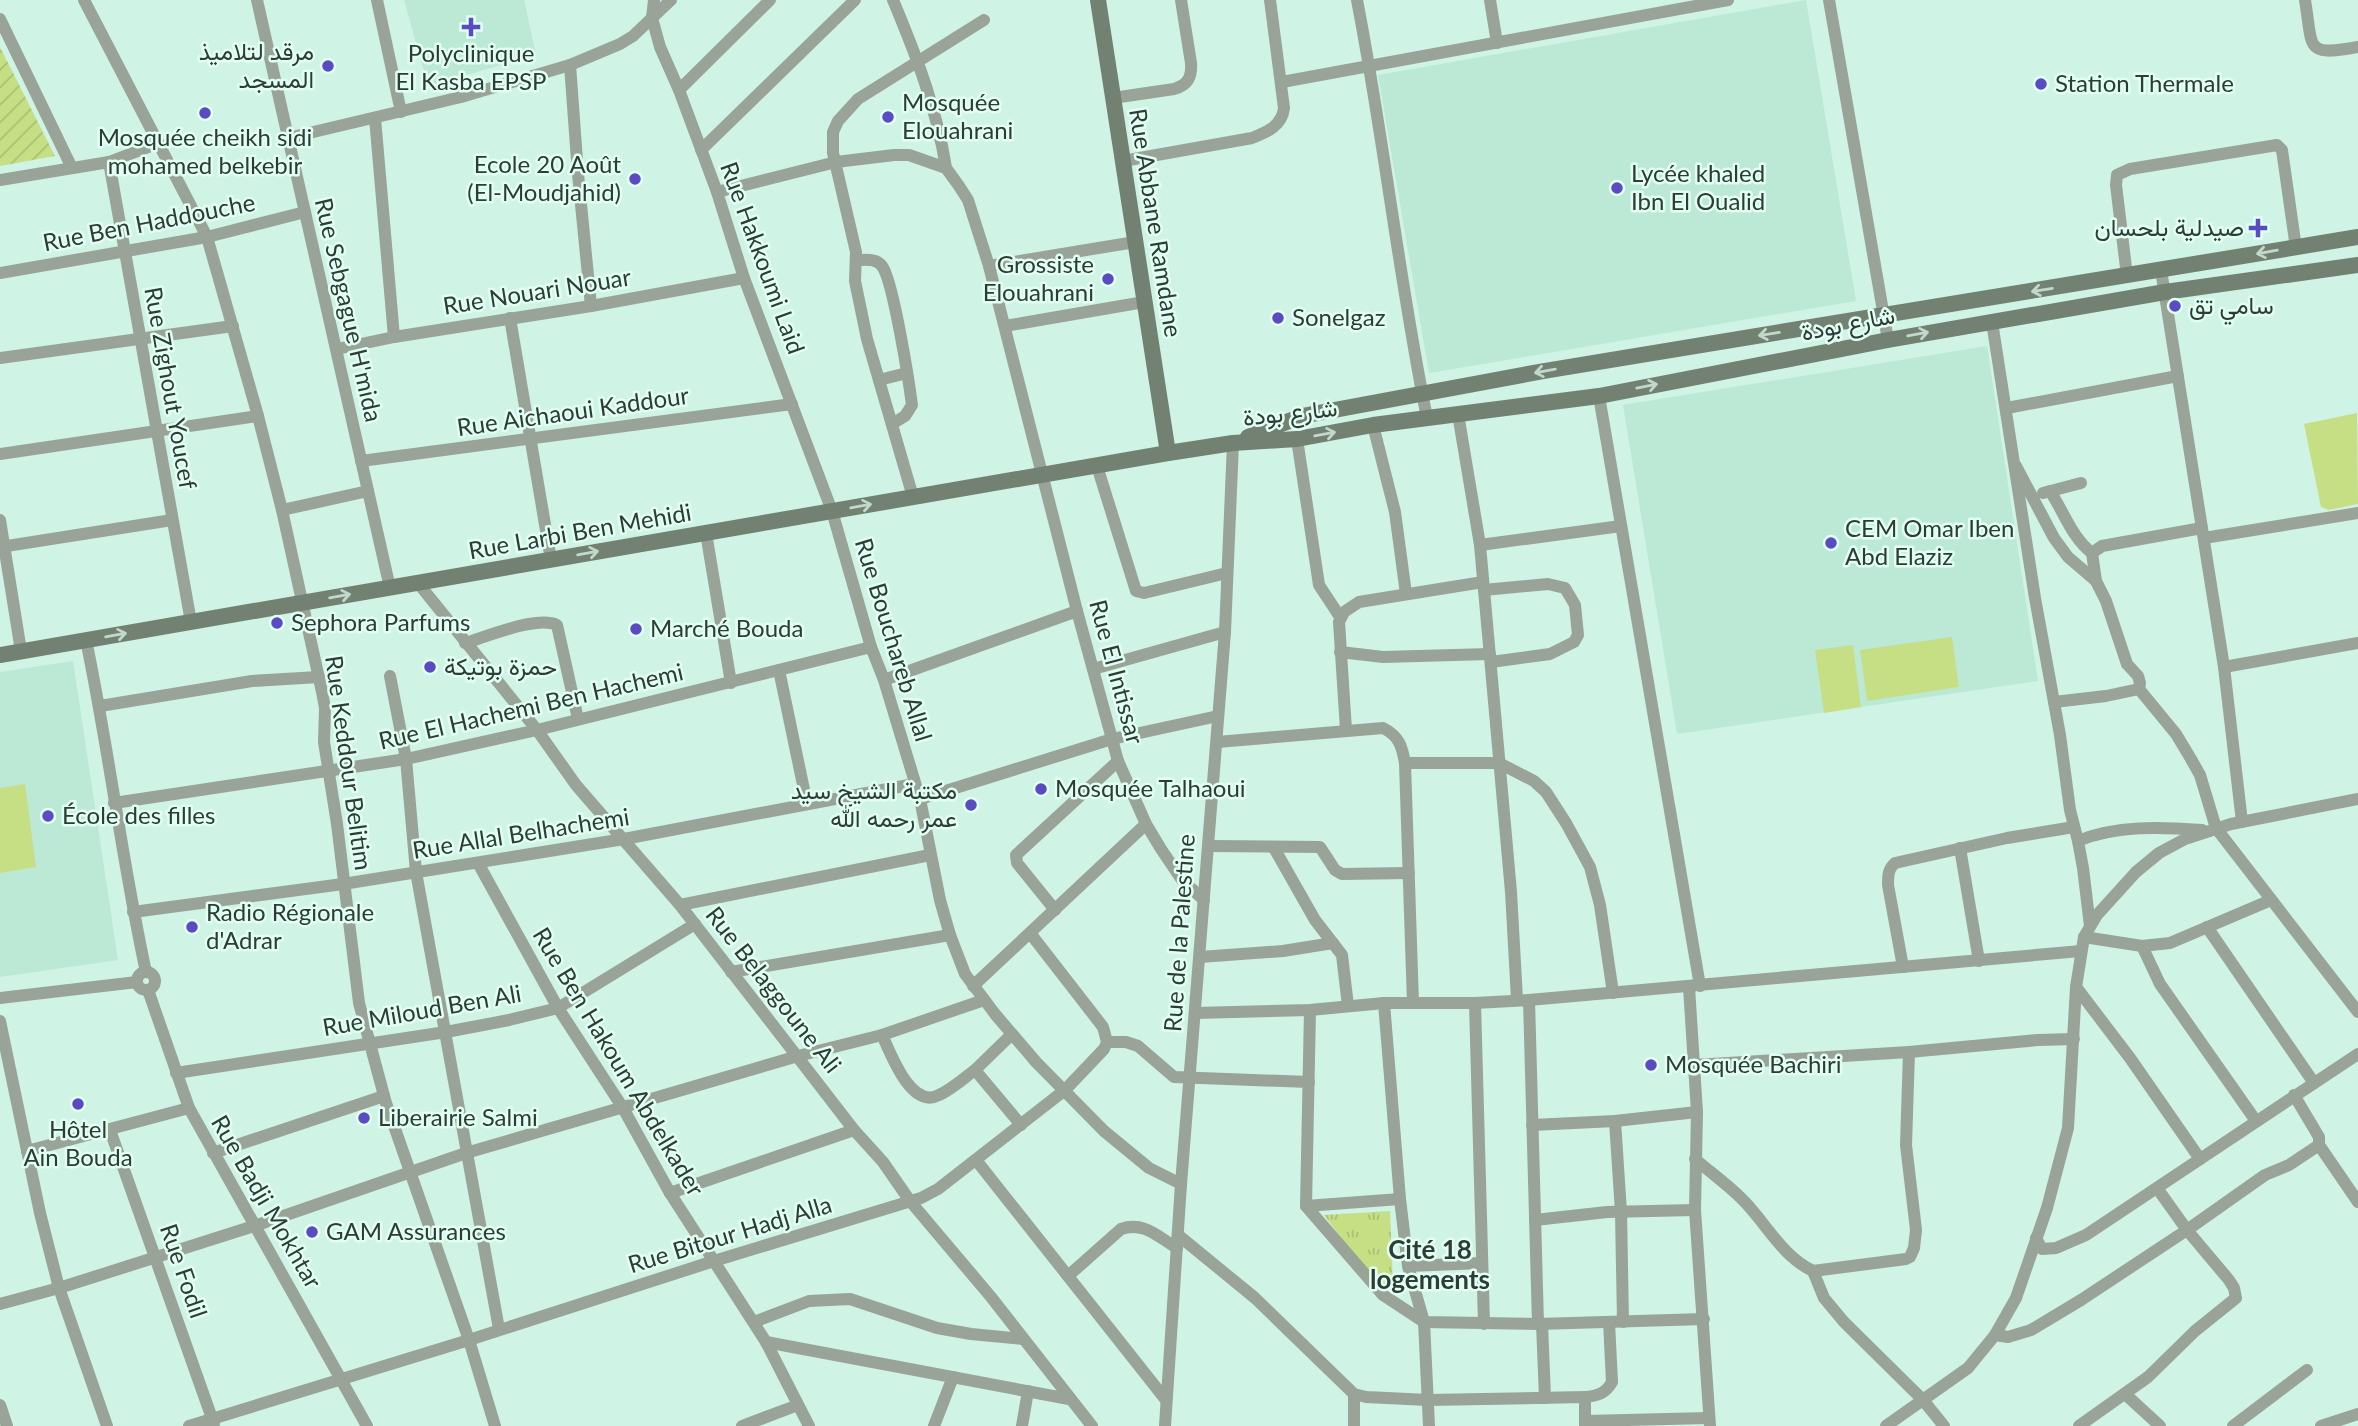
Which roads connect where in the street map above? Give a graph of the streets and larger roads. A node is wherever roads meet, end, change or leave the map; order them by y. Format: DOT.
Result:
graph roads {
  1 [pos="84,0"];
  2 [pos="257,0"];
  3 [pos="377,0"];
  4 [pos="654,0"];
  5 [pos="671,0"];
  6 [pos="770,0"];
  7 [pos="855,0"];
  8 [pos="893,0"];
  9 [pos="1098,0"];
  10 [pos="1181,0"];
  11 [pos="1270,0"];
  12 [pos="1357,0"];
  13 [pos="1490,0"];
  14 [pos="1728,0"];
  15 [pos="1829,0"];
  16 [pos="2305,0"];
  17 [pos="652,18"];
  18 [pos="0,19"];
  19 [pos="985,20"];
  20 [pos="1497,43"];
  21 [pos="2358,47"];
  22 [pos="918,60"];
  23 [pos="570,65"];
  24 [pos="1369,65"];
  25 [pos="1282,82"];
  26 [pos="679,90"];
  27 [pos="1113,98"];
  28 [pos="401,112"];
  29 [pos="375,118"];
  30 [pos="288,138"];
  31 [pos="159,143"];
  32 [pos="701,150"];
  33 [pos="1123,160"];
  34 [pos="109,162"];
  35 [pos="836,162"];
  36 [pos="72,168"];
  37 [pos="946,168"];
  38 [pos="0,180"];
  39 [pos="717,192"];
  40 [pos="305,212"];
  41 [pos="206,237"];
  42 [pos="2358,237"];
  43 [pos="1135,242"];
  44 [pos="2296,247"];
  45 [pos="124,253"];
  46 [pos="857,260"];
  47 [pos="2358,265"];
  48 [pos="989,266"];
  49 [pos="2161,270"];
  50 [pos="0,273"];
  51 [pos="2127,276"];
  52 [pos="744,278"];
  53 [pos="2165,292"];
  54 [pos="1144,302"];
  55 [pos="591,306"];
  56 [pos="1884,316"];
  57 [pos="510,318"];
  58 [pos="1992,322"];
  59 [pos="233,326"];
  60 [pos="1006,326"];
  61 [pos="394,337"];
  62 [pos="142,339"];
  63 [pos="1888,340"];
  64 [pos="337,349"];
  65 [pos="0,358"];
  66 [pos="907,373"];
  67 [pos="2178,376"];
  68 [pos="879,380"];
  69 [pos="1422,393"];
  70 [pos="1599,396"];
  71 [pos="792,404"];
  72 [pos="2007,408"];
  73 [pos="1458,414"];
  74 [pos="258,416"];
  75 [pos="1427,418"];
  76 [pos="892,424"];
  77 [pos="1373,425"];
  78 [pos="157,430"];
  79 [pos="1297,439"];
  80 [pos="530,440"];
  81 [pos="1233,443"];
  82 [pos="1168,453"];
  83 [pos="0,454"];
  84 [pos="2012,460"];
  85 [pos="361,461"];
  86 [pos="1097,466"];
  87 [pos="1043,475"];
  88 [pos="2081,483"];
  89 [pos="368,491"];
  90 [pos="2050,491"];
  91 [pos="2032,495"];
  92 [pos="913,498"];
  93 [pos="282,510"];
  94 [pos="832,511"];
  95 [pos="2358,513"];
  96 [pos="0,520"];
  97 [pos="172,520"];
  98 [pos="1621,526"];
  99 [pos="706,533"];
  100 [pos="2203,533"];
  101 [pos="1480,545"];
  102 [pos="2,547"];
  103 [pos="2092,553"];
  104 [pos="551,560"];
  105 [pos="1227,573"];
  106 [pos="2096,581"];
  107 [pos="418,583"];
  108 [pos="1484,586"];
  109 [pos="390,588"];
  110 [pos="1406,594"];
  111 [pos="302,603"];
  112 [pos="1077,611"];
  113 [pos="1340,617"];
  114 [pos="191,622"];
  115 [pos="1224,632"];
  116 [pos="86,640"];
  117 [pos="465,643"];
  118 [pos="2358,643"];
  119 [pos="871,647"];
  120 [pos="22,651"];
  121 [pos="1340,652"];
  122 [pos="0,655"];
  123 [pos="1491,658"];
  124 [pos="2224,667"];
  125 [pos="1093,669"];
  126 [pos="779,670"];
  127 [pos="390,676"];
  128 [pos="319,677"];
  129 [pos="884,680"];
  130 [pos="731,683"];
  131 [pos="2139,689"];
  132 [pos="2054,702"];
  133 [pos="100,706"];
  134 [pos="1218,716"];
  135 [pos="578,719"];
  136 [pos="537,730"];
  137 [pos="1346,730"];
  138 [pos="1112,738"];
  139 [pos="1217,743"];
  140 [pos="406,759"];
  141 [pos="1118,761"];
  142 [pos="1405,762"];
  143 [pos="1499,763"];
  144 [pos="329,771"];
  145 [pos="914,784"];
  146 [pos="920,799"];
  147 [pos="2358,799"];
  148 [pos="114,803"];
  149 [pos="807,804"];
  150 [pos="2242,821"];
  151 [pos="1146,824"];
  152 [pos="2074,827"];
  153 [pos="2211,829"];
  154 [pos="624,839"];
  155 [pos="2078,841"];
  156 [pos="1208,846"];
  157 [pos="1274,848"];
  158 [pos="1961,848"];
  159 [pos="930,855"];
  160 [pos="478,863"];
  161 [pos="416,872"];
  162 [pos="1409,873"];
  163 [pos="343,884"];
  164 [pos="1204,900"];
  165 [pos="2271,900"];
  166 [pos="680,905"];
  167 [pos="1055,910"];
  168 [pos="133,912"];
  169 [pos="695,924"];
  170 [pos="2207,927"];
  171 [pos="2087,932"];
  172 [pos="1030,933"];
  173 [pos="950,935"];
  174 [pos="1333,943"];
  175 [pos="2142,946"];
  176 [pos="2081,951"];
  177 [pos="1200,957"];
  178 [pos="1979,961"];
  179 [pos="1903,967"];
  180 [pos="146,972"];
  181 [pos="731,972"];
  182 [pos="137,982"];
  183 [pos="973,986"];
  184 [pos="1695,986"];
  185 [pos="2076,987"];
  186 [pos="148,990"];
  187 [pos="1613,993"];
  188 [pos="2354,997"];
  189 [pos="0,998"];
  190 [pos="984,1000"];
  191 [pos="1523,1000"];
  192 [pos="1384,1003"];
  193 [pos="1413,1003"];
  194 [pos="1475,1003"];
  195 [pos="1348,1006"];
  196 [pos="558,1008"];
  197 [pos="1310,1010"];
  198 [pos="2358,1012"];
  199 [pos="1196,1013"];
  200 [pos="0,1021"];
  201 [pos="446,1032"];
  202 [pos="1012,1034"];
  203 [pos="882,1035"];
  204 [pos="2074,1039"];
  205 [pos="369,1042"];
  206 [pos="1107,1042"];
  207 [pos="1909,1052"];
  208 [pos="2358,1054"];
  209 [pos="798,1056"];
  210 [pos="1695,1065"];
  211 [pos="975,1070"];
  212 [pos="176,1073"];
  213 [pos="1190,1079"];
  214 [pos="1308,1082"];
  215 [pos="2314,1083"];
  216 [pos="1065,1090"];
  217 [pos="2294,1095"];
  218 [pos="384,1096"];
  219 [pos="189,1108"];
  220 [pos="623,1108"];
  221 [pos="1697,1112"];
  222 [pos="1615,1121"];
  223 [pos="2256,1121"];
  224 [pos="1021,1125"];
  225 [pos="1532,1125"];
  226 [pos="110,1130"];
  227 [pos="854,1130"];
  228 [pos="2319,1145"];
  229 [pos="27,1151"];
  230 [pos="213,1153"];
  231 [pos="466,1153"];
  232 [pos="2200,1158"];
  233 [pos="1695,1159"];
  234 [pos="976,1160"];
  235 [pos="409,1173"];
  236 [pos="1181,1184"];
  237 [pos="2157,1188"];
  238 [pos="670,1193"];
  239 [pos="1399,1199"];
  240 [pos="910,1201"];
  241 [pos="2358,1202"];
  242 [pos="1306,1206"];
  243 [pos="1695,1210"];
  244 [pos="1621,1212"];
  245 [pos="1535,1220"];
  246 [pos="254,1226"];
  247 [pos="2186,1230"];
  248 [pos="2036,1238"];
  249 [pos="1178,1241"];
  250 [pos="156,1256"];
  251 [pos="714,1261"];
  252 [pos="1482,1263"];
  253 [pos="1408,1266"];
  254 [pos="1812,1271"];
  255 [pos="1068,1276"];
  256 [pos="59,1288"];
  257 [pos="0,1304"];
  258 [pos="1704,1319"];
  259 [pos="754,1322"];
  260 [pos="1424,1322"];
  261 [pos="1609,1322"];
  262 [pos="1623,1322"];
  263 [pos="1484,1324"];
  264 [pos="1540,1324"];
  265 [pos="499,1329"];
  266 [pos="1995,1335"];
  267 [pos="1023,1339"];
  268 [pos="468,1340"];
  269 [pos="766,1342"];
  270 [pos="2307,1370"];
  271 [pos="953,1377"];
  272 [pos="340,1379"];
  273 [pos="1028,1391"];
  274 [pos="1354,1394"];
  275 [pos="2125,1394"];
  276 [pos="1585,1397"];
  277 [pos="1545,1398"];
  278 [pos="1069,1399"];
  279 [pos="1427,1400"];
  280 [pos="1923,1400"];
  281 [pos="1167,1401"];
  282 [pos="0,1405"];
  283 [pos="798,1405"];
  284 [pos="2358,1415"];
  285 [pos="2097,1421"];
  286 [pos="214,1422"];
  287 [pos="1710,1422"];
  288 [pos="1585,1424"];
  289 [pos="2337,1424"];
  290 [pos="7,1426"];
  291 [pos="107,1426"];
  292 [pos="189,1426"];
  293 [pos="367,1426"];
  294 [pos="495,1426"];
  295 [pos="742,1426"];
  296 [pos="809,1426"];
  297 [pos="933,1426"];
  298 [pos="1022,1426"];
  299 [pos="1092,1426"];
  300 [pos="1165,1426"];
  301 [pos="1354,1426"];
  302 [pos="1429,1426"];
  303 [pos="1886,1426"];
  304 [pos="1944,1426"];
  305 [pos="2079,1426"];
  306 [pos="2160,1426"];
  307 [pos="2233,1426"];
  308 [pos="2321,1426"];
  1 -- 31 [label="street, Rue Keddour Belitim"];
  2 -- 30 [label="street, Rue Sebgague H'mida"];
  3 -- 28 [label="street"];
  4 -- 17 [label="street"];
  5 -- 17 [label="street"];
  6 -- 26 [label="street"];
  7 -- 32 [label="street"];
  8 -- 22 [label="street"];
  9 -- 27 [label="street, Rue Abbane Ramdane"];
  10 -- 27 [label="street"];
  11 -- 25 [label="street"];
  12 -- 24 [label="street"];
  13 -- 20 [label="street"];
  14 -- 20 [label="street"];
  15 -- 56 [label="street"];
  16 -- 21 [label="street"];
  17 -- 23 [label="street"];
  17 -- 26 [label="street, Rue Hakkoumi Laid"];
  18 -- 36 [label="street"];
  19 -- 22 [label="street"];
  20 -- 24 [label="street"];
  22 -- 35 [label="street"];
  22 -- 37 [label="street"];
  23 -- 28 [label="street"];
  23 -- 55 [label="street"];
  24 -- 25 [label="street"];
  24 -- 69 [label="street"];
  25 -- 33 [label="street"];
  26 -- 32 [label="street, Rue Hakkoumi Laid"];
  27 -- 33 [label="street, Rue Abbane Ramdane"];
  28 -- 29 [label="street"];
  29 -- 30 [label="street"];
  29 -- 61 [label="street"];
  30 -- 40 [label="street, Rue Sebgague H'mida"];
  31 -- 34 [label="street"];
  31 -- 41 [label="street, Rue Keddour Belitim"];
  32 -- 39 [label="street, Rue Hakkoumi Laid"];
  33 -- 43 [label="street, Rue Abbane Ramdane"];
  34 -- 36 [label="street"];
  34 -- 45 [label="street, Rue Zighout Youcef"];
  35 -- 37 [label="street"];
  35 -- 39 [label="street"];
  35 -- 46 [label="street"];
  36 -- 38 [label="street"];
  37 -- 48 [label="street, Rue El Intissar"];
  39 -- 52 [label="street, Rue Hakkoumi Laid"];
  40 -- 41 [label="street, Rue Ben Haddouche"];
  40 -- 64 [label="street, Rue Sebgague H'mida"];
  41 -- 45 [label="street, Rue Ben Haddouche"];
  41 -- 59 [label="street, Rue Keddour Belitim"];
  42 -- 44 [label="street, شارع بودة"];
  43 -- 48 [label="street"];
  43 -- 54 [label="street, Rue Abbane Ramdane"];
  44 -- 49 [label="street, شارع بودة, one-way"];
  44 -- 51 [label="street"];
  45 -- 50 [label="street, Rue Ben Haddouche"];
  45 -- 62 [label="street, Rue Zighout Youcef"];
  46 -- 66 [label="street"];
  46 -- 68 [label="street"];
  47 -- 53 [label="street, شارع بودة"];
  48 -- 60 [label="street, Rue El Intissar"];
  49 -- 51 [label="street, شارع بودة"];
  49 -- 53 [label="street"];
  51 -- 56 [label="street, شارع بودة, one-way"];
  52 -- 55 [label="street, Rue Nouari Nouar"];
  52 -- 71 [label="street, Rue Hakkoumi Laid"];
  53 -- 58 [label="street, شارع بودة"];
  53 -- 67 [label="street"];
  54 -- 60 [label="street"];
  54 -- 82 [label="street, Rue Abbane Ramdane"];
  55 -- 57 [label="street, Rue Nouari Nouar"];
  56 -- 63 [label="street"];
  56 -- 69 [label="street, شارع بودة, one-way"];
  57 -- 61 [label="street, Rue Nouari Nouar"];
  57 -- 80 [label="street"];
  63 -- 58 [label="street, شارع بودة, one-way"];
  58 -- 72 [label="street"];
  59 -- 62 [label="street"];
  59 -- 74 [label="street, Rue Keddour Belitim"];
  60 -- 87 [label="street, Rue El Intissar"];
  61 -- 64 [label="street, Rue Nouari Nouar"];
  62 -- 65 [label="street"];
  62 -- 78 [label="street, Rue Zighout Youcef"];
  70 -- 63 [label="street, شارع بودة, one-way"];
  64 -- 85 [label="street, Rue Sebgague H'mida"];
  66 -- 68 [label="street"];
  66 -- 76 [label="street"];
  67 -- 72 [label="street"];
  67 -- 100 [label="street"];
  68 -- 76 [label="street"];
  69 -- 75 [label="street"];
  69 -- 81 [label="street, شارع بودة"];
  70 -- 73 [label="street, شارع بودة"];
  70 -- 98 [label="street"];
  71 -- 80 [label="street, Rue Aichaoui Kaddour"];
  71 -- 94 [label="street, Rue Hakkoumi Laid"];
  72 -- 84 [label="street"];
  73 -- 75 [label="street, شارع بودة"];
  73 -- 101 [label="street"];
  74 -- 78 [label="street"];
  74 -- 93 [label="street, Rue Keddour Belitim"];
  75 -- 77 [label="street, شارع بودة"];
  76 -- 92 [label="street"];
  79 -- 77 [label="street, شارع بودة, one-way"];
  77 -- 110 [label="street"];
  78 -- 83 [label="street"];
  78 -- 97 [label="street, Rue Zighout Youcef"];
  79 -- 81 [label="street, شارع بودة"];
  79 -- 113 [label="street"];
  80 -- 85 [label="street, Rue Aichaoui Kaddour"];
  80 -- 104 [label="street"];
  81 -- 82 [label="street, Rue Larbi Ben Mehidi"];
  81 -- 105 [label="street, Rue de la Palestine"];
  82 -- 86 [label="street, Rue Larbi Ben Mehidi"];
  84 -- 91 [label="street"];
  84 -- 132 [label="street"];
  85 -- 89 [label="street, Rue Sebgague H'mida"];
  86 -- 87 [label="street, Rue Larbi Ben Mehidi"];
  86 -- 105 [label="street"];
  87 -- 92 [label="street, Rue Larbi Ben Mehidi"];
  87 -- 112 [label="street, Rue El Intissar"];
  88 -- 90 [label="street"];
  89 -- 93 [label="street"];
  89 -- 109 [label="street, Rue Sebgague H'mida"];
  90 -- 91 [label="street"];
  90 -- 103 [label="street"];
  91 -- 106 [label="street"];
  94 -- 92 [label="street, Rue Larbi Ben Mehidi, one-way"];
  93 -- 111 [label="street, Rue Keddour Belitim"];
  94 -- 99 [label="street, Rue Larbi Ben Mehidi"];
  94 -- 119 [label="street, Rue Bouchareb Allal"];
  95 -- 100 [label="street"];
  96 -- 102 [label="street"];
  97 -- 102 [label="street"];
  97 -- 114 [label="street, Rue Zighout Youcef"];
  98 -- 101 [label="street"];
  98 -- 184 [label="street"];
  104 -- 99 [label="street, Rue Larbi Ben Mehidi, one-way"];
  99 -- 130 [label="street"];
  100 -- 103 [label="street"];
  100 -- 124 [label="street"];
  101 -- 108 [label="street"];
  102 -- 120 [label="street"];
  103 -- 106 [label="street"];
  104 -- 107 [label="street, Rue Larbi Ben Mehidi"];
  105 -- 115 [label="street, Rue de la Palestine"];
  106 -- 131 [label="street"];
  107 -- 109 [label="street, Rue Larbi Ben Mehidi"];
  107 -- 117 [label="street, Rue Belaggoune Ali"];
  108 -- 110 [label="street"];
  108 -- 123 [label="street"];
  108 -- 123 [label="street"];
  111 -- 109 [label="street, Rue Larbi Ben Mehidi, one-way"];
  110 -- 113 [label="street"];
  111 -- 114 [label="street, Rue Larbi Ben Mehidi"];
  111 -- 128 [label="street, Rue Keddour Belitim"];
  112 -- 125 [label="street, Rue El Intissar"];
  112 -- 129 [label="street"];
  113 -- 121 [label="street"];
  116 -- 114 [label="street, Rue Larbi Ben Mehidi, one-way"];
  115 -- 125 [label="street"];
  115 -- 134 [label="street, Rue de la Palestine"];
  116 -- 120 [label="street, Rue Larbi Ben Mehidi"];
  116 -- 133 [label="street"];
  117 -- 135 [label="street"];
  117 -- 136 [label="street, Rue Belaggoune Ali"];
  118 -- 124 [label="street"];
  119 -- 126 [label="street, Rue El Hachemi Ben Hachemi"];
  119 -- 129 [label="street, Rue Bouchareb Allal"];
  120 -- 122 [label="street, Rue Larbi Ben Mehidi"];
  121 -- 123 [label="street"];
  121 -- 137 [label="street"];
  123 -- 143 [label="street"];
  124 -- 150 [label="street"];
  125 -- 138 [label="street, Rue El Intissar"];
  126 -- 130 [label="street, Rue El Hachemi Ben Hachemi"];
  126 -- 149 [label="street"];
  127 -- 140 [label="street"];
  128 -- 133 [label="street"];
  128 -- 144 [label="street, Rue Keddour Belitim"];
  129 -- 145 [label="street, Rue Bouchareb Allal"];
  130 -- 135 [label="street, Rue El Hachemi Ben Hachemi"];
  131 -- 132 [label="street"];
  131 -- 153 [label="street"];
  132 -- 152 [label="street"];
  133 -- 148 [label="street"];
  134 -- 138 [label="street"];
  134 -- 139 [label="street, Rue de la Palestine"];
  135 -- 136 [label="street, Rue El Hachemi Ben Hachemi"];
  136 -- 140 [label="street, Rue El Hachemi Ben Hachemi"];
  136 -- 154 [label="street, Rue Belaggoune Ali"];
  137 -- 139 [label="street"];
  137 -- 142 [label="street"];
  138 -- 141 [label="street, Rue El Intissar"];
  138 -- 146 [label="street"];
  139 -- 156 [label="street, Rue de la Palestine"];
  140 -- 144 [label="street, Rue El Hachemi Ben Hachemi"];
  140 -- 161 [label="street"];
  141 -- 151 [label="street, Rue El Intissar"];
  141 -- 167 [label="street"];
  142 -- 143 [label="street"];
  142 -- 162 [label="street"];
  143 -- 187 [label="street"];
  143 -- 191 [label="street"];
  144 -- 148 [label="street, Rue El Hachemi Ben Hachemi"];
  144 -- 163 [label="street, Rue Keddour Belitim"];
  145 -- 146 [label="street, Rue Bouchareb Allal"];
  145 -- 149 [label="street, Rue Allal Belhachemi"];
  146 -- 159 [label="street, Rue Bouchareb Allal"];
  147 -- 150 [label="street"];
  148 -- 168 [label="street"];
  149 -- 154 [label="street, Rue Allal Belhachemi"];
  150 -- 153 [label="street"];
  151 -- 164 [label="street, Rue El Intissar"];
  151 -- 167 [label="street"];
  152 -- 155 [label="street"];
  152 -- 158 [label="street"];
  153 -- 155 [label="street"];
  153 -- 165 [label="street"];
  153 -- 171 [label="street"];
  154 -- 160 [label="street, Rue Allal Belhachemi"];
  154 -- 166 [label="street, Rue Belaggoune Ali"];
  155 -- 171 [label="street"];
  156 -- 157 [label="street"];
  156 -- 164 [label="street, Rue de la Palestine"];
  157 -- 162 [label="street"];
  157 -- 174 [label="street"];
  158 -- 178 [label="street"];
  158 -- 179 [label="street"];
  159 -- 166 [label="street"];
  159 -- 173 [label="street, Rue Bouchareb Allal"];
  160 -- 161 [label="street, Rue Allal Belhachemi"];
  160 -- 196 [label="street, Rue Ben Hakoum Abdelkader"];
  161 -- 163 [label="street, Rue Allal Belhachemi"];
  161 -- 201 [label="street"];
  162 -- 193 [label="street"];
  163 -- 168 [label="street, Rue Allal Belhachemi"];
  163 -- 205 [label="street, Rue Keddour Belitim"];
  164 -- 177 [label="street, Rue de la Palestine"];
  165 -- 170 [label="street"];
  165 -- 188 [label="street"];
  166 -- 169 [label="street, Rue Belaggoune Ali"];
  167 -- 172 [label="street"];
  168 -- 180 [label="street"];
  169 -- 181 [label="street, Rue Belaggoune Ali"];
  169 -- 196 [label="street, Rue Miloud Ben Ali"];
  170 -- 175 [label="street"];
  170 -- 215 [label="street"];
  171 -- 175 [label="street"];
  171 -- 176 [label="street"];
  172 -- 183 [label="street"];
  172 -- 206 [label="street"];
  173 -- 181 [label="street"];
  173 -- 183 [label="street, Rue Bouchareb Allal"];
  174 -- 177 [label="street"];
  174 -- 195 [label="street"];
  175 -- 223 [label="street"];
  176 -- 178 [label="street"];
  176 -- 185 [label="street"];
  177 -- 199 [label="street, Rue de la Palestine"];
  178 -- 179 [label="street"];
  179 -- 184 [label="street"];
  180 -- 182 [label="street"];
  180 -- 186 [label="street"];
  181 -- 209 [label="street, Rue Belaggoune Ali"];
  182 -- 186 [label="street"];
  182 -- 189 [label="street"];
  183 -- 190 [label="street, Rue Bouchareb Allal"];
  184 -- 187 [label="street"];
  184 -- 210 [label="street"];
  185 -- 204 [label="street"];
  185 -- 232 [label="street"];
  186 -- 212 [label="street, Rue Badji Mokhtar"];
  187 -- 191 [label="street"];
  188 -- 198 [label="street"];
  190 -- 202 [label="street, Rue Bouchareb Allal"];
  190 -- 203 [label="street"];
  191 -- 194 [label="street"];
  191 -- 225 [label="street"];
  192 -- 193 [label="street"];
  192 -- 195 [label="street"];
  192 -- 239 [label="street"];
  193 -- 194 [label="street"];
  194 -- 252 [label="street"];
  195 -- 197 [label="street"];
  196 -- 201 [label="street, Rue Miloud Ben Ali"];
  196 -- 220 [label="street, Rue Ben Hakoum Abdelkader"];
  197 -- 199 [label="street"];
  197 -- 214 [label="street"];
  199 -- 213 [label="street, Rue de la Palestine"];
  200 -- 229 [label="street"];
  201 -- 205 [label="street, Rue Miloud Ben Ali"];
  201 -- 231 [label="street"];
  202 -- 211 [label="street"];
  202 -- 216 [label="street, Rue Bouchareb Allal"];
  203 -- 209 [label="street"];
  203 -- 211 [label="street"];
  204 -- 207 [label="street"];
  204 -- 248 [label="street"];
  205 -- 212 [label="street, Rue Miloud Ben Ali"];
  205 -- 218 [label="street, Rue Keddour Belitim"];
  206 -- 213 [label="street"];
  206 -- 216 [label="street, Rue Bitour Hadj Alla"];
  207 -- 210 [label="street"];
  207 -- 254 [label="street"];
  208 -- 215 [label="street"];
  209 -- 220 [label="street"];
  209 -- 227 [label="street, Rue Belaggoune Ali"];
  210 -- 221 [label="street"];
  211 -- 224 [label="street"];
  212 -- 219 [label="street, Rue Badji Mokhtar"];
  213 -- 214 [label="street"];
  213 -- 236 [label="street, Rue de la Palestine"];
  214 -- 242 [label="street"];
  215 -- 217 [label="street"];
  216 -- 224 [label="street, Rue Bitour Hadj Alla"];
  216 -- 236 [label="street, Rue Bouchareb Allal"];
  217 -- 223 [label="street"];
  217 -- 228 [label="street"];
  218 -- 230 [label="street"];
  218 -- 235 [label="street, Rue Keddour Belitim"];
  219 -- 226 [label="street"];
  219 -- 230 [label="street, Rue Badji Mokhtar"];
  220 -- 231 [label="street"];
  220 -- 238 [label="street, Rue Ben Hakoum Abdelkader"];
  221 -- 222 [label="street"];
  221 -- 233 [label="street"];
  222 -- 225 [label="street"];
  222 -- 244 [label="street"];
  223 -- 232 [label="street"];
  224 -- 234 [label="street, Rue Bitour Hadj Alla"];
  225 -- 245 [label="street"];
  226 -- 229 [label="street"];
  226 -- 250 [label="street, Rue Fodil"];
  227 -- 238 [label="street"];
  227 -- 240 [label="street, Rue Belaggoune Ali"];
  228 -- 241 [label="street"];
  228 -- 247 [label="street"];
  229 -- 256 [label="street"];
  230 -- 246 [label="street, Rue Badji Mokhtar"];
  231 -- 235 [label="street"];
  231 -- 265 [label="street"];
  232 -- 237 [label="street"];
  233 -- 243 [label="street"];
  233 -- 254 [label="street"];
  234 -- 240 [label="street, Rue Bitour Hadj Alla"];
  234 -- 255 [label="street"];
  235 -- 246 [label="street"];
  235 -- 268 [label="street, Rue Keddour Belitim"];
  236 -- 249 [label="street, Rue de la Palestine"];
  237 -- 247 [label="street"];
  237 -- 248 [label="street"];
  238 -- 251 [label="street, Rue Ben Hakoum Abdelkader"];
  239 -- 242 [label="street"];
  239 -- 253 [label="street"];
  240 -- 251 [label="street, Rue Bitour Hadj Alla"];
  240 -- 267 [label="street, Rue Belaggoune Ali"];
  242 -- 260 [label="street"];
  243 -- 244 [label="street"];
  243 -- 258 [label="street"];
  244 -- 245 [label="street"];
  244 -- 262 [label="street"];
  245 -- 264 [label="street"];
  246 -- 250 [label="street"];
  246 -- 272 [label="street, Rue Badji Mokhtar"];
  247 -- 266 [label="street"];
  247 -- 275 [label="street"];
  248 -- 266 [label="street"];
  249 -- 255 [label="street"];
  249 -- 274 [label="street"];
  249 -- 281 [label="street, Rue de la Palestine"];
  250 -- 256 [label="street"];
  250 -- 286 [label="street, Rue Fodil"];
  251 -- 259 [label="street, Rue Ben Hakoum Abdelkader"];
  251 -- 265 [label="street, Rue Bitour Hadj Alla"];
  252 -- 253 [label="street"];
  252 -- 263 [label="street"];
  253 -- 260 [label="street"];
  254 -- 280 [label="street"];
  255 -- 281 [label="street"];
  256 -- 257 [label="street"];
  256 -- 291 [label="street"];
  258 -- 262 [label="street"];
  258 -- 287 [label="street"];
  259 -- 267 [label="street"];
  259 -- 269 [label="street, Rue Ben Hakoum Abdelkader"];
  260 -- 263 [label="street"];
  260 -- 279 [label="street"];
  261 -- 262 [label="street"];
  261 -- 264 [label="street"];
  261 -- 276 [label="street"];
  263 -- 264 [label="street"];
  264 -- 277 [label="street"];
  265 -- 268 [label="street, Rue Bitour Hadj Alla"];
  266 -- 280 [label="street"];
  267 -- 278 [label="street, Rue Belaggoune Ali"];
  268 -- 272 [label="street, Rue Bitour Hadj Alla"];
  268 -- 294 [label="street, Rue Keddour Belitim"];
  269 -- 271 [label="street"];
  269 -- 283 [label="street, Rue Ben Hakoum Abdelkader"];
  270 -- 307 [label="street"];
  271 -- 273 [label="street"];
  271 -- 297 [label="street"];
  272 -- 286 [label="street, Rue Bitour Hadj Alla"];
  272 -- 293 [label="street, Rue Badji Mokhtar"];
  273 -- 278 [label="street"];
  273 -- 298 [label="street"];
  274 -- 279 [label="street"];
  274 -- 301 [label="street"];
  275 -- 285 [label="street"];
  275 -- 306 [label="street"];
  276 -- 277 [label="street"];
  276 -- 288 [label="street"];
  277 -- 279 [label="street"];
  278 -- 299 [label="street, Rue Belaggoune Ali"];
  279 -- 302 [label="street"];
  280 -- 303 [label="street"];
  280 -- 304 [label="street"];
  281 -- 300 [label="street, Rue de la Palestine"];
  282 -- 290 [label="street"];
  283 -- 295 [label="street"];
  283 -- 296 [label="street, Rue Ben Hakoum Abdelkader"];
  284 -- 289 [label="street"];
  285 -- 305 [label="street"];
  286 -- 292 [label="street, Rue Bitour Hadj Alla"];
  287 -- 288 [label="street"];
  289 -- 308 [label="street"];
}
